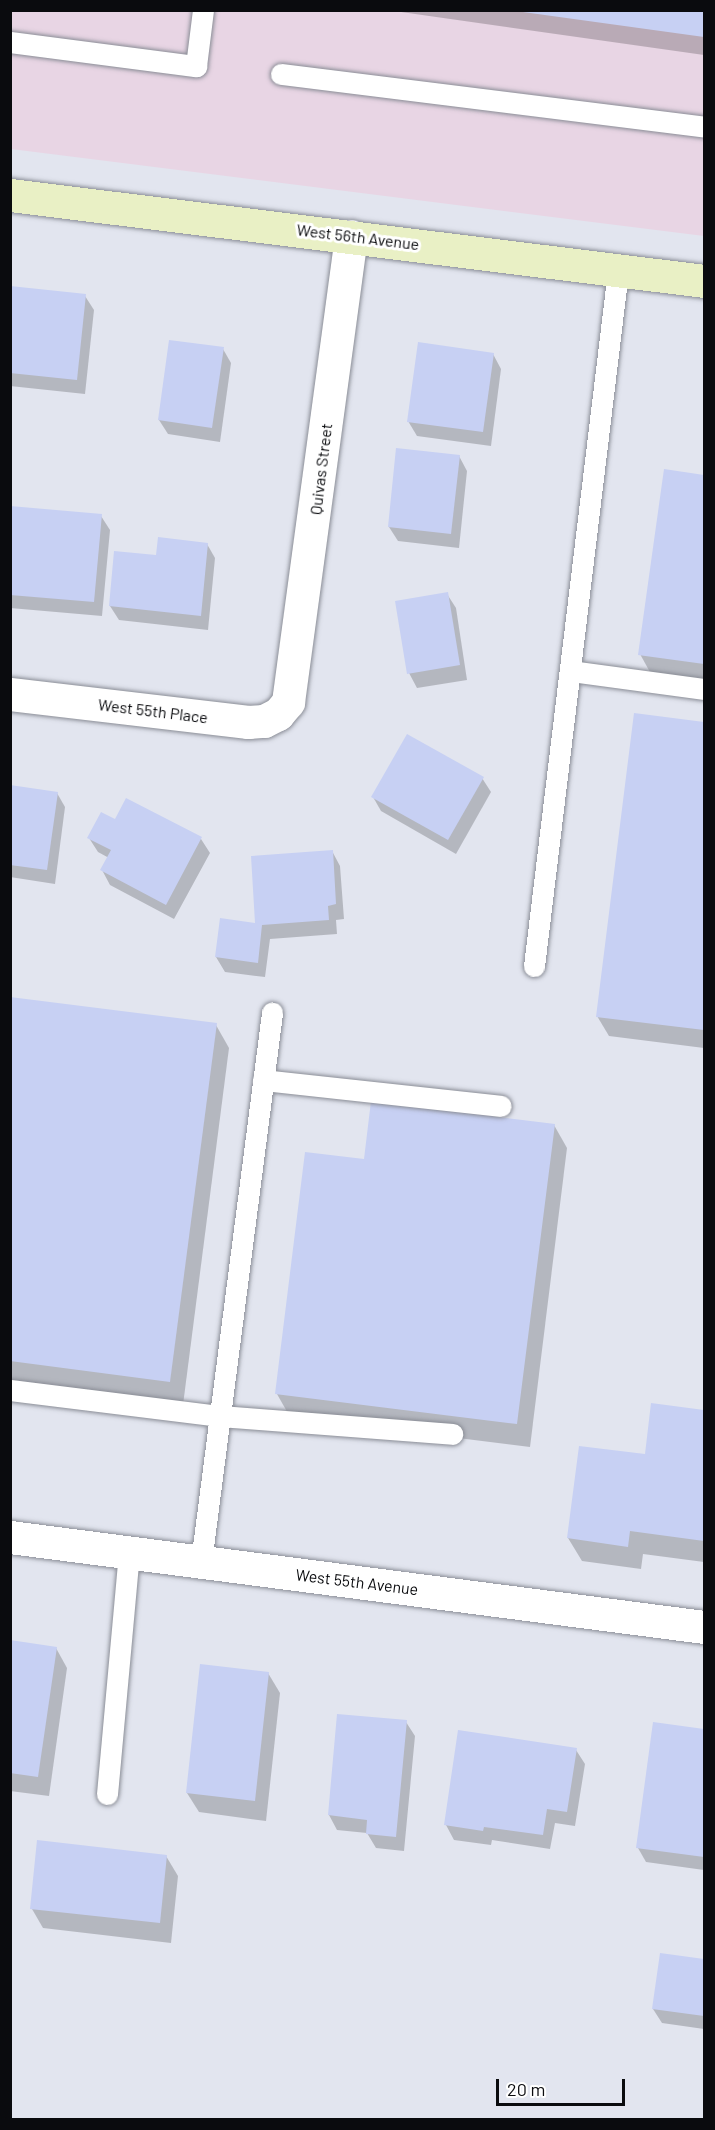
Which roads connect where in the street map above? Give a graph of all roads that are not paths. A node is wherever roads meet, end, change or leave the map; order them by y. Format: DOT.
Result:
graph roads {
  1 [pos="202,10"];
  2 [pos="10,42"];
  3 [pos="280,74"];
  4 [pos="705,128"];
  5 [pos="10,195"];
  6 [pos="351,236"];
  7 [pos="618,270"];
  8 [pos="705,280"];
  9 [pos="571,671"];
  10 [pos="705,689"];
  11 [pos="10,694"];
  12 [pos="288,702"];
  13 [pos="534,966"];
  14 [pos="272,1013"];
  15 [pos="263,1080"];
  16 [pos="501,1106"];
  17 [pos="10,1390"];
  18 [pos="220,1416"];
  19 [pos="452,1434"];
  20 [pos="10,1537"];
  21 [pos="129,1552"];
  22 [pos="201,1562"];
  23 [pos="705,1627"];
  24 [pos="107,1794"];
  1 -- 2 [label="lane"];
  3 -- 4 [label="lane"];
  5 -- 6 [label="street, West 56th Avenue"];
  6 -- 7 [label="street, West 56th Avenue"];
  6 -- 12 [label="street, Quivas Street"];
  7 -- 8 [label="street, West 56th Avenue"];
  7 -- 9 [label="lane"];
  9 -- 10 [label="lane"];
  9 -- 13 [label="lane"];
  11 -- 12 [label="street, West 55th Place"];
  14 -- 15 [label="lane"];
  15 -- 16 [label="lane"];
  15 -- 18 [label="lane"];
  17 -- 18 [label="lane"];
  18 -- 19 [label="lane"];
  18 -- 22 [label="lane"];
  20 -- 21 [label="street, West 55th Avenue"];
  21 -- 22 [label="street, West 55th Avenue"];
  21 -- 24 [label="lane"];
  22 -- 23 [label="street, West 55th Avenue"];
}
